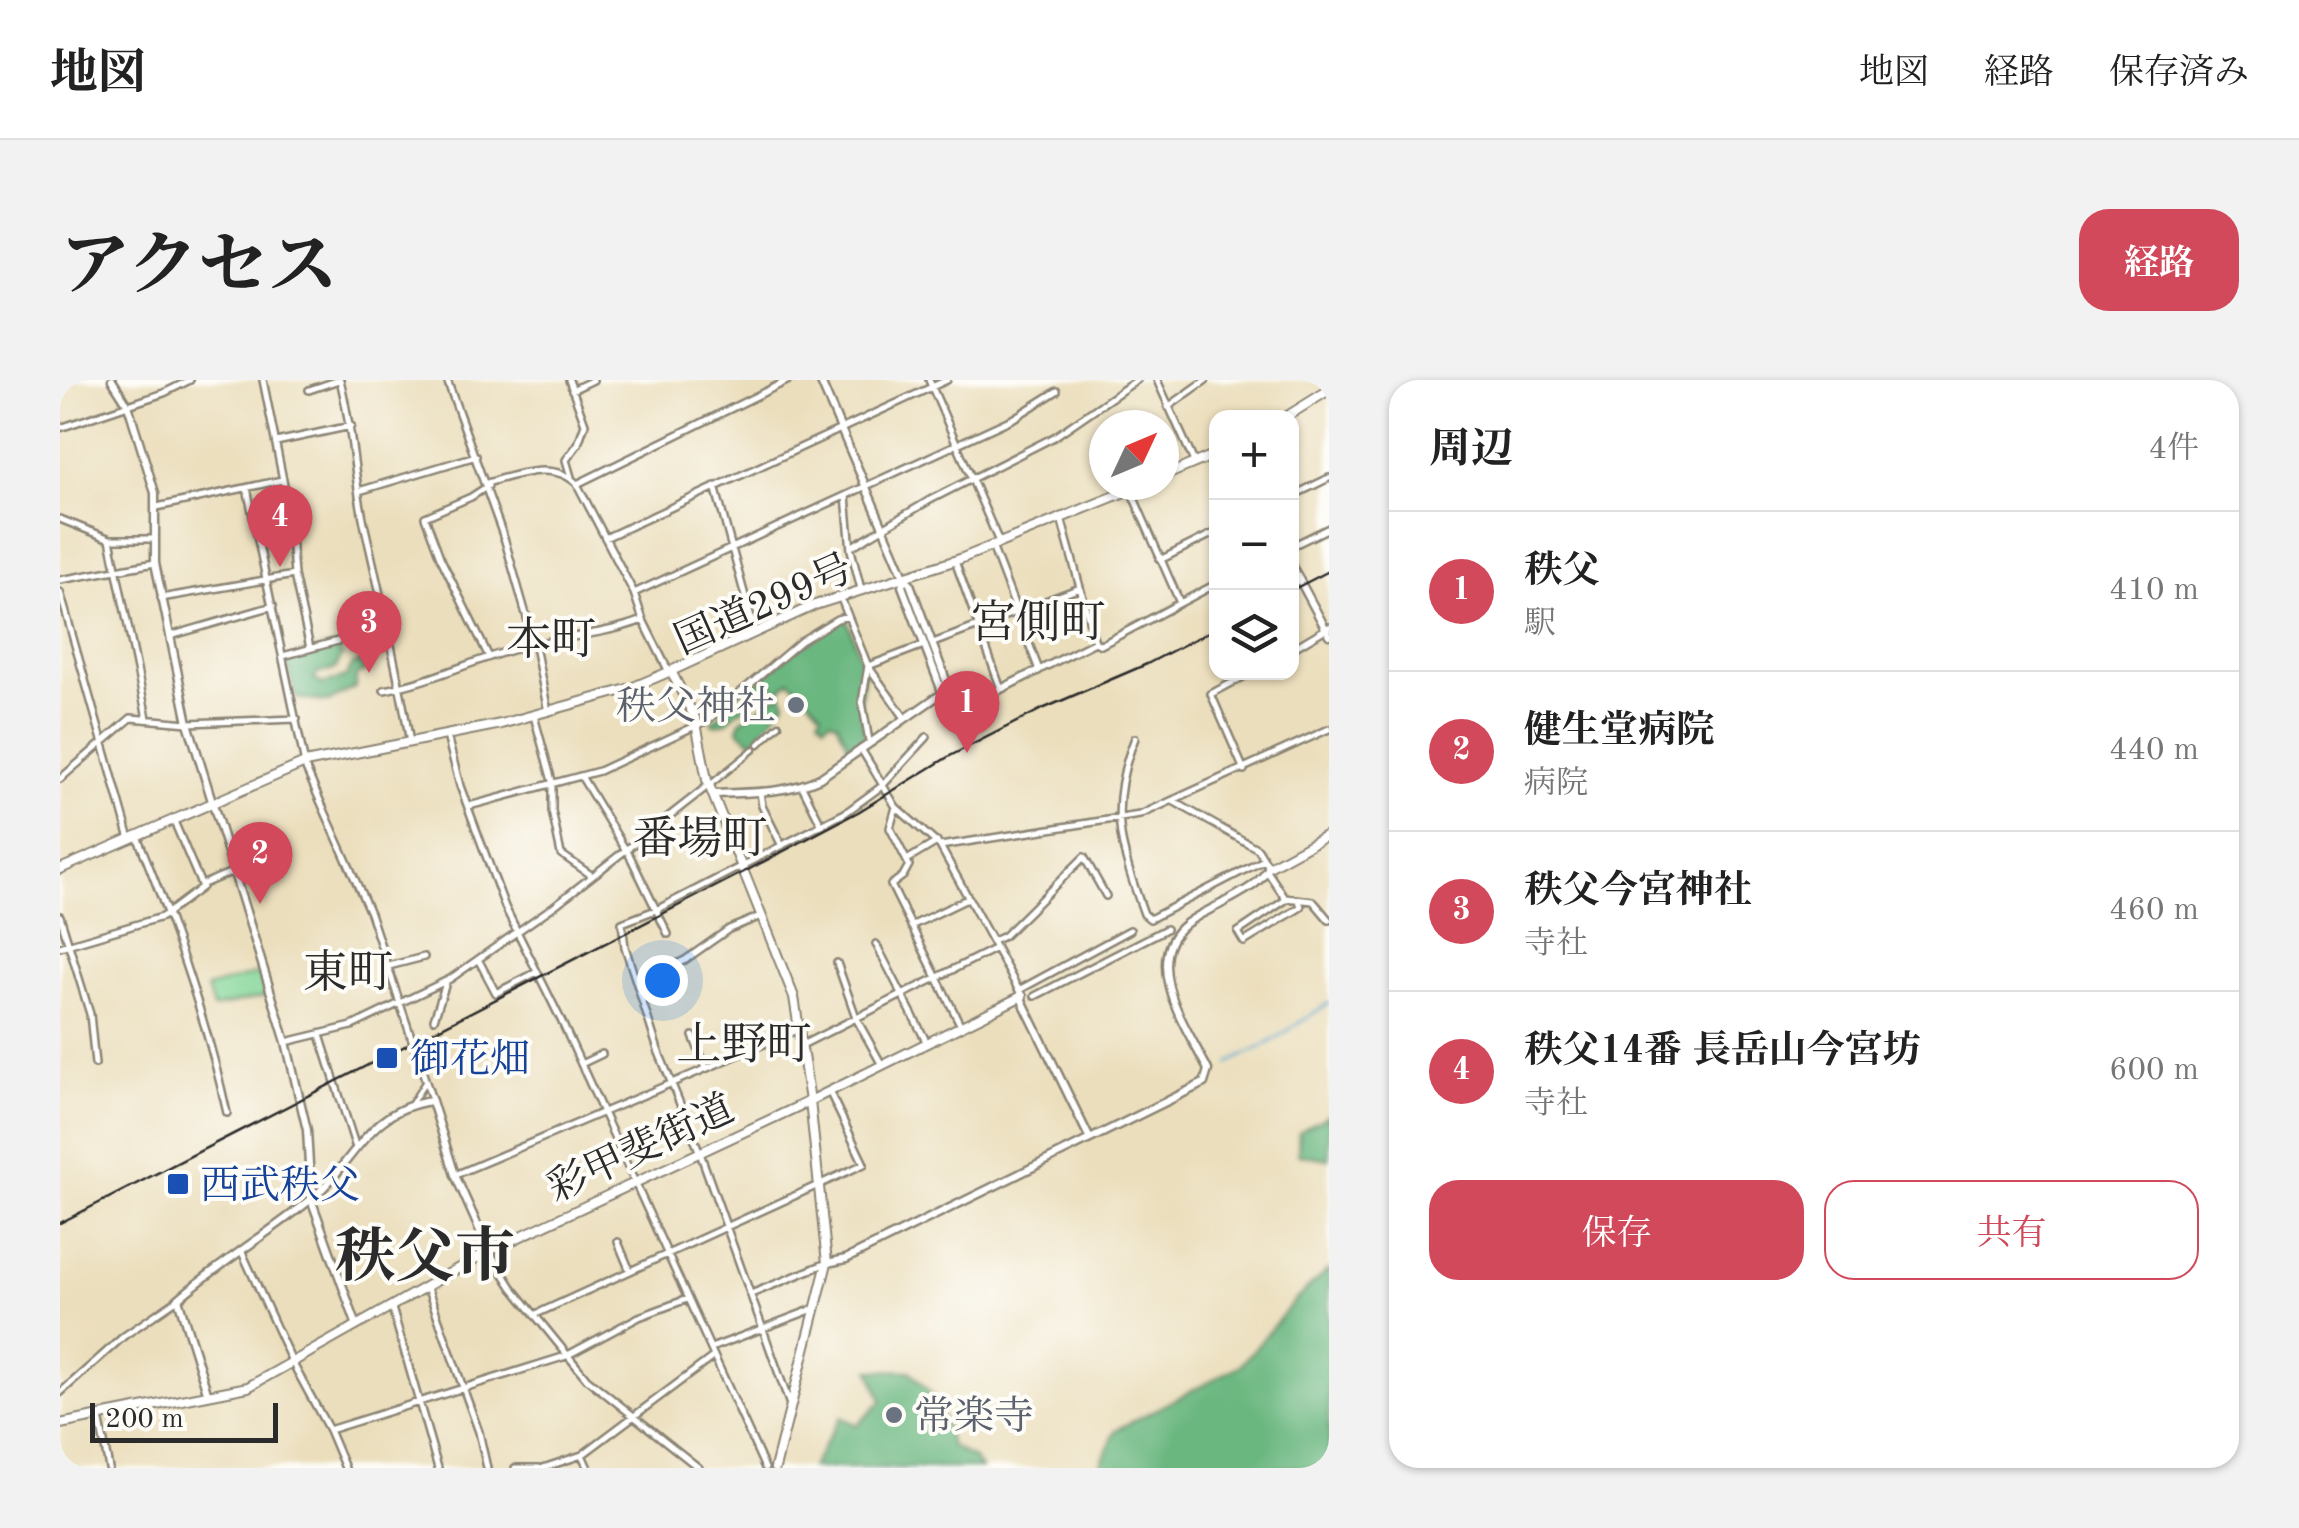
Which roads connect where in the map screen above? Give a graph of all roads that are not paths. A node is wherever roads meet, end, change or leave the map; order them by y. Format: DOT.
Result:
graph roads {
  1 [pos="112,380"];
  2 [pos="190,380"];
  3 [pos="264,380"];
  4 [pos="340,380"];
  5 [pos="447,380"];
  6 [pos="569,380"];
  7 [pos="593,380"];
  8 [pos="789,380"];
  9 [pos="820,380"];
  10 [pos="947,380"];
  11 [pos="1138,380"];
  12 [pos="1157,380"];
  13 [pos="1206,380"];
  14 [pos="930,383"];
  15 [pos="309,390"];
  16 [pos="572,390"];
  17 [pos="1329,390"];
  18 [pos="1057,392"];
  19 [pos="128,405"];
  20 [pos="1168,407"];
  21 [pos="1297,410"];
  22 [pos="352,426"];
  23 [pos="60,428"];
  24 [pos="841,429"];
  25 [pos="276,442"];
  26 [pos="957,445"];
  27 [pos="476,456"];
  28 [pos="1209,457"];
  29 [pos="1195,464"];
  30 [pos="1179,470"];
  31 [pos="571,477"];
  32 [pos="1329,478"];
  33 [pos="282,480"];
  34 [pos="971,480"];
  35 [pos="577,484"];
  36 [pos="487,485"];
  37 [pos="866,485"];
  38 [pos="715,486"];
  39 [pos="247,488"];
  40 [pos="359,492"];
  41 [pos="1299,493"];
  42 [pos="846,496"];
  43 [pos="1105,500"];
  44 [pos="1134,500"];
  45 [pos="156,508"];
  46 [pos="1061,518"];
  47 [pos="60,519"];
  48 [pos="883,527"];
  49 [pos="1329,528"];
  50 [pos="1209,536"];
  51 [pos="606,538"];
  52 [pos="110,539"];
  53 [pos="154,539"];
  54 [pos="1299,543"];
  55 [pos="995,544"];
  56 [pos="732,546"];
  57 [pos="850,547"];
  58 [pos="955,560"];
  59 [pos="1160,560"];
  60 [pos="155,563"];
  61 [pos="116,569"];
  62 [pos="294,575"];
  63 [pos="904,576"];
  64 [pos="1299,578"];
  65 [pos="268,579"];
  66 [pos="60,580"];
  67 [pos="1080,588"];
  68 [pos="1209,588"];
  69 [pos="861,589"];
  70 [pos="60,592"];
  71 [pos="634,593"];
  72 [pos="840,596"];
  73 [pos="161,598"];
  74 [pos="1180,602"];
  75 [pos="273,606"];
  76 [pos="1016,612"];
  77 [pos="848,616"];
  78 [pos="64,618"];
  79 [pos="643,620"];
  80 [pos="980,626"];
  81 [pos="389,627"];
  82 [pos="1328,630"];
  83 [pos="755,633"];
  84 [pos="170,636"];
  85 [pos="1096,642"];
  86 [pos="929,644"];
  87 [pos="1299,645"];
  88 [pos="534,646"];
  89 [pos="310,648"];
  90 [pos="283,656"];
  91 [pos="489,657"];
  92 [pos="868,666"];
  93 [pos="1039,670"];
  94 [pos="670,672"];
  95 [pos="1237,680"];
  96 [pos="400,687"];
  97 [pos="1001,689"];
  98 [pos="384,690"];
  99 [pos="946,692"];
  100 [pos="548,712"];
  101 [pos="534,716"];
  102 [pos="147,718"];
  103 [pos="904,718"];
  104 [pos="297,719"];
  105 [pos="188,723"];
  106 [pos="697,724"];
  107 [pos="779,725"];
  108 [pos="1329,729"];
  109 [pos="447,736"];
  110 [pos="928,737"];
  111 [pos="1135,738"];
  112 [pos="869,742"];
  113 [pos="103,743"];
  114 [pos="410,743"];
  115 [pos="860,748"];
  116 [pos="305,764"];
  117 [pos="1244,770"];
  118 [pos="581,776"];
  119 [pos="60,779"];
  120 [pos="552,782"];
  121 [pos="802,786"];
  122 [pos="882,786"];
  123 [pos="711,790"];
  124 [pos="760,792"];
  125 [pos="1174,801"];
  126 [pos="211,802"];
  127 [pos="470,806"];
  128 [pos="896,807"];
  129 [pos="1117,818"];
  130 [pos="173,819"];
  131 [pos="822,825"];
  132 [pos="1329,834"];
  133 [pos="134,838"];
  134 [pos="938,844"];
  135 [pos="782,846"];
  136 [pos="625,848"];
  137 [pos="906,860"];
  138 [pos="1267,866"];
  139 [pos="742,867"];
  140 [pos="60,869"];
  141 [pos="234,871"];
  142 [pos="591,875"];
  143 [pos="201,885"];
  144 [pos="1106,896"];
  145 [pos="969,898"];
  146 [pos="1287,900"];
  147 [pos="1299,900"];
  148 [pos="658,909"];
  149 [pos="169,914"];
  150 [pos="762,915"];
  151 [pos="60,916"];
  152 [pos="1329,920"];
  153 [pos="911,926"];
  154 [pos="1166,929"];
  155 [pos="1130,930"];
  156 [pos="517,932"];
  157 [pos="668,934"];
  158 [pos="71,943"];
  159 [pos="876,944"];
  160 [pos="995,944"];
  161 [pos="60,947"];
  162 [pos="424,957"];
  163 [pos="478,960"];
  164 [pos="836,963"];
  165 [pos="389,966"];
  166 [pos="536,972"];
  167 [pos="938,978"];
  168 [pos="447,980"];
  169 [pos="637,983"];
  170 [pos="1020,994"];
  171 [pos="903,995"];
  172 [pos="1035,996"];
  173 [pos="401,1002"];
  174 [pos="434,1019"];
  175 [pos="857,1020"];
  176 [pos="961,1026"];
  177 [pos="800,1029"];
  178 [pos="320,1035"];
  179 [pos="693,1036"];
  180 [pos="286,1042"];
  181 [pos="927,1042"];
  182 [pos="802,1045"];
  183 [pos="602,1054"];
  184 [pos="95,1064"];
  185 [pos="581,1064"];
  186 [pos="882,1065"];
  187 [pos="706,1068"];
  188 [pos="426,1081"];
  189 [pos="672,1082"];
  190 [pos="829,1091"];
  191 [pos="810,1100"];
  192 [pos="432,1101"];
  193 [pos="412,1103"];
  194 [pos="603,1112"];
  195 [pos="227,1113"];
  196 [pos="1090,1139"];
  197 [pos="355,1145"];
  198 [pos="700,1153"];
  199 [pos="456,1176"];
  200 [pos="635,1183"];
  201 [pos="820,1186"];
  202 [pos="311,1200"];
  203 [pos="727,1227"];
  204 [pos="618,1242"];
  205 [pos="241,1248"];
  206 [pos="488,1251"];
  207 [pos="667,1254"];
  208 [pos="826,1263"];
  209 [pos="630,1272"];
  210 [pos="427,1287"];
  211 [pos="751,1294"];
  212 [pos="688,1298"];
  213 [pos="178,1299"];
  214 [pos="392,1308"];
  215 [pos="816,1308"];
  216 [pos="534,1315"];
  217 [pos="358,1326"];
  218 [pos="763,1327"];
  219 [pos="710,1348"];
  220 [pos="566,1356"];
  221 [pos="714,1356"];
  222 [pos="292,1362"];
  223 [pos="464,1389"];
  224 [pos="60,1393"];
  225 [pos="208,1396"];
  226 [pos="420,1403"];
  227 [pos="791,1408"];
  228 [pos="99,1416"];
  229 [pos="634,1417"];
  230 [pos="60,1424"];
  231 [pos="330,1430"];
  232 [pos="582,1455"];
  233 [pos="109,1468"];
  234 [pos="346,1468"];
  235 [pos="438,1468"];
  236 [pos="487,1468"];
  237 [pos="516,1468"];
  238 [pos="541,1468"];
  239 [pos="588,1468"];
  240 [pos="699,1468"];
  241 [pos="765,1468"];
  242 [pos="775,1468"];
  1 -- 19 [label="street"];
  2 -- 19 [label="street"];
  3 -- 25 [label="street"];
  4 -- 15 [label="street"];
  4 -- 22 [label="street"];
  5 -- 27 [label="street"];
  6 -- 16 [label="street"];
  7 -- 16 [label="street"];
  8 -- 35 [label="street"];
  9 -- 24 [label="street"];
  10 -- 14 [label="street"];
  11 -- 34 [label="street"];
  12 -- 20 [label="street"];
  13 -- 20 [label="street"];
  14 -- 24 [label="street"];
  14 -- 26 [label="street"];
  16 -- 31 [label="street"];
  17 -- 21 [label="main road"];
  18 -- 26 [label="street"];
  19 -- 23 [label="street"];
  19 -- 45 [label="street"];
  20 -- 29 [label="street"];
  22 -- 25 [label="street"];
  22 -- 40 [label="street"];
  24 -- 37 [label="street"];
  24 -- 38 [label="street"];
  25 -- 33 [label="street"];
  26 -- 34 [label="street"];
  26 -- 37 [label="street"];
  27 -- 36 [label="street"];
  27 -- 40 [label="street"];
  28 -- 29 [label="main road"];
  29 -- 30 [label="main road"];
  31 -- 35 [label="street"];
  31 -- 36 [label="street"];
  32 -- 41 [label="street"];
  33 -- 39 [label="street"];
  33 -- 62 [label="street"];
  34 -- 48 [label="street"];
  34 -- 55 [label="street"];
  35 -- 51 [label="street"];
  36 -- 88 [label="street"];
  36 -- 91 [label="street"];
  37 -- 42 [label="street"];
  37 -- 48 [label="street"];
  38 -- 51 [label="street"];
  38 -- 56 [label="street"];
  39 -- 45 [label="street"];
  39 -- 65 [label="street"];
  40 -- 81 [label="street"];
  42 -- 56 [label="street"];
  42 -- 57 [label="street"];
  43 -- 46 [label="main road, 国道299号"];
  44 -- 59 [label="street"];
  45 -- 53 [label="street"];
  46 -- 55 [label="main road, 国道299号"];
  46 -- 67 [label="street"];
  47 -- 52 [label="street"];
  48 -- 57 [label="street"];
  48 -- 63 [label="street"];
  49 -- 54 [label="street"];
  50 -- 59 [label="street"];
  51 -- 71 [label="street"];
  52 -- 53 [label="street"];
  52 -- 61 [label="street"];
  53 -- 60 [label="street"];
  55 -- 58 [label="main road, 国道299号"];
  55 -- 76 [label="street"];
  56 -- 71 [label="street"];
  56 -- 83 [label="street"];
  57 -- 69 [label="street"];
  58 -- 63 [label="main road, 国道299号"];
  58 -- 80 [label="street"];
  59 -- 74 [label="street"];
  60 -- 61 [label="street"];
  60 -- 73 [label="street"];
  61 -- 66 [label="street"];
  61 -- 102 [label="street"];
  62 -- 65 [label="street"];
  62 -- 89 [label="street"];
  63 -- 69 [label="main road, 国道299号"];
  63 -- 86 [label="street"];
  64 -- 82 [label="street"];
  65 -- 73 [label="street"];
  65 -- 75 [label="street"];
  67 -- 76 [label="street"];
  67 -- 85 [label="street"];
  68 -- 74 [label="street"];
  69 -- 72 [label="main road, 国道299号"];
  70 -- 78 [label="street"];
  71 -- 79 [label="street"];
  72 -- 77 [label="street"];
  72 -- 83 [label="main road, 国道299号"];
  73 -- 84 [label="street"];
  74 -- 85 [label="street"];
  75 -- 84 [label="street"];
  75 -- 90 [label="street"];
  76 -- 80 [label="street"];
  76 -- 93 [label="street"];
  77 -- 92 [label="street"];
  77 -- 106 [label="street"];
  78 -- 113 [label="street"];
  79 -- 88 [label="street"];
  79 -- 94 [label="street"];
  80 -- 86 [label="street"];
  80 -- 97 [label="street"];
  81 -- 89 [label="street"];
  81 -- 96 [label="street"];
  82 -- 87 [label="street"];
  83 -- 94 [label="main road, 国道299号"];
  84 -- 105 [label="street"];
  85 -- 93 [label="street"];
  86 -- 92 [label="street"];
  86 -- 99 [label="street"];
  88 -- 91 [label="street"];
  88 -- 100 [label="street"];
  89 -- 90 [label="street"];
  90 -- 104 [label="street"];
  91 -- 96 [label="street"];
  92 -- 103 [label="street"];
  92 -- 112 [label="street"];
  93 -- 97 [label="street"];
  94 -- 100 [label="main road"];
  94 -- 106 [label="main road, 国道299号"];
  95 -- 117 [label="street"];
  96 -- 98 [label="street"];
  96 -- 114 [label="street"];
  97 -- 99 [label="street"];
  99 -- 103 [label="street"];
  100 -- 101 [label="main road"];
  101 -- 109 [label="main road"];
  101 -- 120 [label="street"];
  102 -- 105 [label="street"];
  102 -- 113 [label="street"];
  103 -- 112 [label="street"];
  104 -- 105 [label="street"];
  104 -- 116 [label="street"];
  105 -- 126 [label="street"];
  106 -- 118 [label="street"];
  106 -- 123 [label="main road, 国道299号"];
  107 -- 123 [label="street"];
  108 -- 117 [label="street"];
  109 -- 114 [label="main road"];
  109 -- 127 [label="street"];
  110 -- 122 [label="street"];
  111 -- 129 [label="street"];
  112 -- 115 [label="street"];
  113 -- 119 [label="street"];
  113 -- 133 [label="street"];
  114 -- 116 [label="main road"];
  115 -- 121 [label="street"];
  115 -- 122 [label="street"];
  116 -- 126 [label="main road"];
  116 -- 165 [label="street"];
  117 -- 125 [label="street"];
  118 -- 120 [label="street"];
  118 -- 136 [label="street"];
  120 -- 127 [label="street"];
  120 -- 142 [label="street"];
  121 -- 124 [label="street"];
  121 -- 131 [label="street"];
  122 -- 128 [label="street"];
  122 -- 131 [label="street"];
  123 -- 124 [label="street"];
  123 -- 136 [label="street"];
  123 -- 139 [label="main road, 国道299号"];
  124 -- 135 [label="street"];
  125 -- 129 [label="street"];
  125 -- 138 [label="street"];
  126 -- 130 [label="main road"];
  126 -- 141 [label="street"];
  127 -- 156 [label="street"];
  128 -- 134 [label="street"];
  128 -- 137 [label="street"];
  129 -- 134 [label="street"];
  129 -- 138 [label="street"];
  130 -- 133 [label="main road"];
  130 -- 143 [label="street"];
  131 -- 135 [label="street"];
  132 -- 138 [label="main road"];
  133 -- 140 [label="main road"];
  133 -- 149 [label="street"];
  134 -- 137 [label="street"];
  134 -- 145 [label="street"];
  135 -- 139 [label="street"];
  136 -- 142 [label="street"];
  136 -- 148 [label="street"];
  137 -- 153 [label="street"];
  138 -- 146 [label="street"];
  138 -- 196 [label="street"];
  139 -- 148 [label="street"];
  139 -- 150 [label="main road, 国道299号"];
  141 -- 143 [label="street"];
  141 -- 180 [label="street"];
  142 -- 156 [label="street"];
  143 -- 149 [label="street"];
  144 -- 160 [label="street"];
  145 -- 153 [label="street"];
  145 -- 160 [label="street"];
  146 -- 147 [label="street"];
  146 -- 147 [label="street"];
  147 -- 152 [label="street"];
  148 -- 157 [label="street"];
  148 -- 169 [label="street"];
  149 -- 158 [label="street"];
  149 -- 195 [label="street"];
  150 -- 169 [label="street"];
  150 -- 177 [label="main road, 国道299号"];
  151 -- 158 [label="street"];
  153 -- 167 [label="street"];
  154 -- 172 [label="street"];
  155 -- 170 [label="street"];
  156 -- 163 [label="street"];
  156 -- 166 [label="street"];
  158 -- 161 [label="street"];
  158 -- 184 [label="street"];
  159 -- 171 [label="street"];
  160 -- 167 [label="street"];
  160 -- 170 [label="street"];
  162 -- 165 [label="street"];
  163 -- 166 [label="street"];
  163 -- 168 [label="street"];
  164 -- 175 [label="street"];
  165 -- 173 [label="street"];
  166 -- 185 [label="street"];
  167 -- 171 [label="street"];
  167 -- 176 [label="street"];
  168 -- 173 [label="street"];
  168 -- 174 [label="street"];
  169 -- 189 [label="street"];
  170 -- 176 [label="main road, 彩甲斐街道"];
  170 -- 196 [label="street"];
  171 -- 175 [label="street"];
  171 -- 181 [label="street"];
  173 -- 178 [label="street"];
  173 -- 188 [label="street"];
  175 -- 182 [label="street"];
  175 -- 186 [label="street"];
  176 -- 181 [label="main road, 彩甲斐街道"];
  177 -- 182 [label="main road, 国道299号"];
  177 -- 187 [label="street"];
  178 -- 180 [label="street"];
  178 -- 197 [label="street"];
  179 -- 187 [label="street"];
  180 -- 202 [label="street"];
  181 -- 186 [label="main road, 彩甲斐街道"];
  182 -- 191 [label="main road, 国道299号"];
  183 -- 185 [label="street"];
  185 -- 194 [label="street"];
  186 -- 190 [label="main road, 彩甲斐街道"];
  187 -- 189 [label="street"];
  188 -- 192 [label="street"];
  188 -- 193 [label="street"];
  189 -- 194 [label="street"];
  189 -- 198 [label="street"];
  190 -- 191 [label="main road, 彩甲斐街道"];
  190 -- 201 [label="street"];
  191 -- 198 [label="main road, 彩甲斐街道"];
  191 -- 201 [label="main road, 国道299号"];
  192 -- 193 [label="street"];
  192 -- 199 [label="street"];
  193 -- 197 [label="street"];
  194 -- 199 [label="street"];
  194 -- 200 [label="street"];
  196 -- 208 [label="street"];
  197 -- 202 [label="street"];
  198 -- 200 [label="main road, 彩甲斐街道"];
  198 -- 203 [label="street"];
  199 -- 206 [label="street"];
  200 -- 206 [label="main road, 彩甲斐街道"];
  200 -- 207 [label="street"];
  201 -- 203 [label="street"];
  201 -- 208 [label="main road, 国道299号"];
  202 -- 205 [label="street"];
  202 -- 217 [label="street"];
  203 -- 207 [label="street"];
  203 -- 211 [label="street"];
  204 -- 209 [label="street"];
  205 -- 213 [label="street"];
  205 -- 222 [label="street"];
  206 -- 210 [label="main road, 彩甲斐街道"];
  206 -- 216 [label="street"];
  207 -- 209 [label="street"];
  207 -- 212 [label="street"];
  208 -- 211 [label="street"];
  208 -- 215 [label="main road, 国道299号"];
  209 -- 216 [label="street"];
  210 -- 214 [label="main road, 彩甲斐街道"];
  210 -- 223 [label="street"];
  211 -- 218 [label="street"];
  212 -- 219 [label="street"];
  212 -- 220 [label="street"];
  213 -- 224 [label="street"];
  213 -- 225 [label="street"];
  214 -- 217 [label="main road, 彩甲斐街道"];
  214 -- 226 [label="street"];
  215 -- 218 [label="street"];
  215 -- 227 [label="main road, 国道299号"];
  216 -- 220 [label="street"];
  217 -- 222 [label="main road, 彩甲斐街道"];
  218 -- 219 [label="street"];
  218 -- 227 [label="street"];
  219 -- 221 [label="street"];
  220 -- 223 [label="street"];
  220 -- 229 [label="street"];
  221 -- 229 [label="street"];
  221 -- 241 [label="street"];
  222 -- 225 [label="main road, 彩甲斐街道"];
  222 -- 231 [label="street"];
  223 -- 226 [label="street"];
  223 -- 236 [label="street"];
  225 -- 228 [label="main road, 彩甲斐街道"];
  226 -- 231 [label="street"];
  226 -- 235 [label="street"];
  227 -- 242 [label="main road, 国道299号"];
  228 -- 230 [label="main road, 彩甲斐街道"];
  228 -- 233 [label="street"];
  229 -- 232 [label="street"];
  229 -- 240 [label="street"];
  231 -- 234 [label="street"];
  232 -- 238 [label="street"];
  232 -- 239 [label="street"];
  237 -- 238 [label="street"];
}
